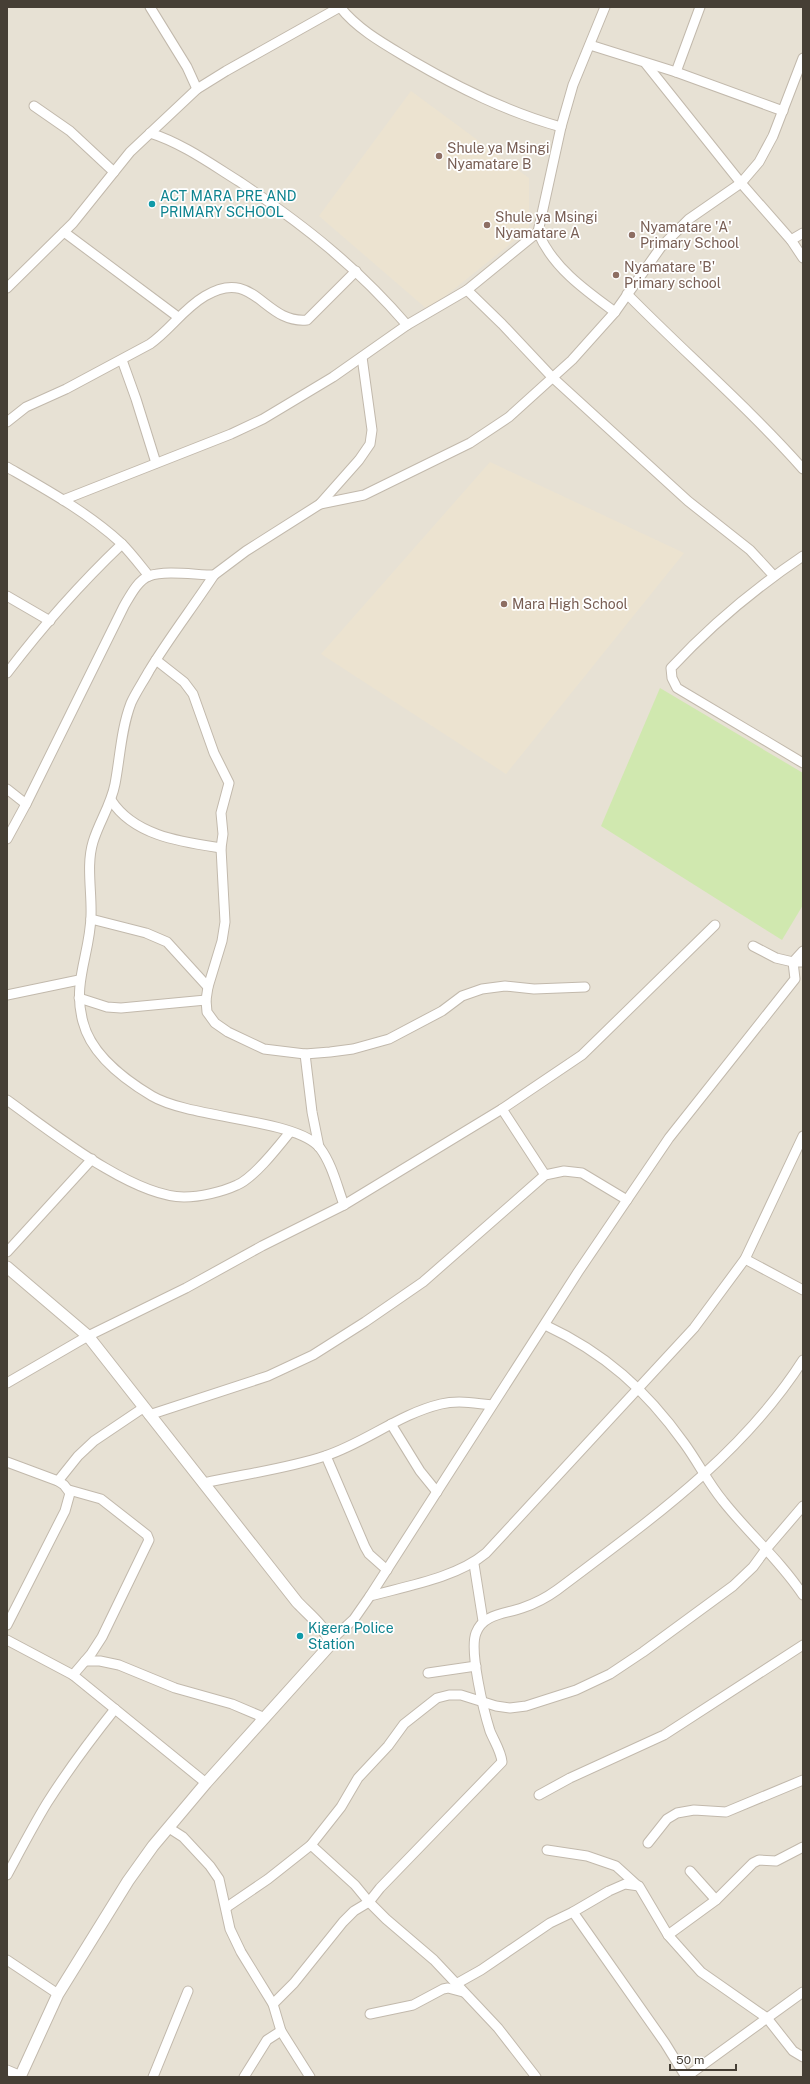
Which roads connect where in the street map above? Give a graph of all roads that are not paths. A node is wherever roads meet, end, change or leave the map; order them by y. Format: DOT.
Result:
graph roads {
  1 [pos="150,7"];
  2 [pos="340,7"];
  3 [pos="605,7"];
  4 [pos="700,7"];
  5 [pos="590,45"];
  6 [pos="803,58"];
  7 [pos="646,64"];
  8 [pos="676,72"];
  9 [pos="197,89"];
  10 [pos="34,106"];
  11 [pos="783,111"];
  12 [pos="561,127"];
  13 [pos="150,133"];
  14 [pos="114,172"];
  15 [pos="741,183"];
  16 [pos="64,232"];
  17 [pos="538,232"];
  18 [pos="803,233"];
  19 [pos="791,240"];
  20 [pos="803,258"];
  21 [pos="356,271"];
  22 [pos="7,288"];
  23 [pos="467,290"];
  24 [pos="627,294"];
  25 [pos="615,312"];
  26 [pos="178,317"];
  27 [pos="407,326"];
  28 [pos="362,357"];
  29 [pos="122,360"];
  30 [pos="552,377"];
  31 [pos="7,422"];
  32 [pos="156,462"];
  33 [pos="7,467"];
  34 [pos="803,469"];
  35 [pos="63,500"];
  36 [pos="320,504"];
  37 [pos="122,544"];
  38 [pos="803,556"];
  39 [pos="149,576"];
  40 [pos="214,576"];
  41 [pos="774,576"];
  42 [pos="7,596"];
  43 [pos="50,621"];
  44 [pos="156,660"];
  45 [pos="7,673"];
  46 [pos="803,763"];
  47 [pos="7,789"];
  48 [pos="111,800"];
  49 [pos="26,804"];
  50 [pos="7,839"];
  51 [pos="221,848"];
  52 [pos="91,919"];
  53 [pos="715,925"];
  54 [pos="753,946"];
  55 [pos="803,951"];
  56 [pos="793,962"];
  57 [pos="803,962"];
  58 [pos="79,980"];
  59 [pos="799,982"];
  60 [pos="208,987"];
  61 [pos="585,987"];
  62 [pos="7,995"];
  63 [pos="79,998"];
  64 [pos="206,1000"];
  65 [pos="305,1054"];
  66 [pos="7,1100"];
  67 [pos="502,1109"];
  68 [pos="290,1132"];
  69 [pos="803,1136"];
  70 [pos="319,1146"];
  71 [pos="92,1159"];
  72 [pos="545,1174"];
  73 [pos="627,1200"];
  74 [pos="344,1205"];
  75 [pos="7,1252"];
  76 [pos="745,1259"];
  77 [pos="7,1268"];
  78 [pos="803,1290"];
  79 [pos="545,1325"];
  80 [pos="88,1336"];
  81 [pos="803,1360"];
  82 [pos="7,1383"];
  83 [pos="639,1388"];
  84 [pos="492,1405"];
  85 [pos="146,1412"];
  86 [pos="391,1424"];
  87 [pos="326,1456"];
  88 [pos="7,1462"];
  89 [pos="703,1475"];
  90 [pos="58,1481"];
  91 [pos="204,1483"];
  92 [pos="69,1490"];
  93 [pos="437,1492"];
  94 [pos="803,1506"];
  95 [pos="766,1548"];
  96 [pos="474,1564"];
  97 [pos="387,1570"];
  98 [pos="803,1595"];
  99 [pos="370,1596"];
  100 [pos="483,1621"];
  101 [pos="7,1625"];
  102 [pos="7,1640"];
  103 [pos="330,1641"];
  104 [pos="803,1645"];
  105 [pos="85,1662"];
  106 [pos="476,1666"];
  107 [pos="428,1672"];
  108 [pos="73,1675"];
  109 [pos="483,1703"];
  110 [pos="115,1709"];
  111 [pos="265,1718"];
  112 [pos="803,1780"];
  113 [pos="206,1783"];
  114 [pos="539,1795"];
  115 [pos="169,1828"];
  116 [pos="648,1843"];
  117 [pos="311,1845"];
  118 [pos="803,1847"];
  119 [pos="547,1850"];
  120 [pos="690,1871"];
  121 [pos="7,1875"];
  122 [pos="639,1886"];
  123 [pos="716,1900"];
  124 [pos="369,1902"];
  125 [pos="227,1907"];
  126 [pos="573,1912"];
  127 [pos="668,1935"];
  128 [pos="7,1960"];
  129 [pos="456,1984"];
  130 [pos="188,1990"];
  131 [pos="463,1992"];
  132 [pos="803,1992"];
  133 [pos="58,1994"];
  134 [pos="273,2004"];
  135 [pos="370,2014"];
  136 [pos="767,2018"];
  137 [pos="281,2031"];
  138 [pos="803,2057"];
  139 [pos="7,2070"];
  140 [pos="699,2073"];
  141 [pos="21,2076"];
  142 [pos="153,2077"];
  143 [pos="244,2077"];
  144 [pos="310,2077"];
  145 [pos="536,2077"];
  146 [pos="686,2077"];
  1 -- 9 [label="street"];
  2 -- 9 [label="street"];
  2 -- 12 [label="street"];
  3 -- 5 [label="street"];
  4 -- 8 [label="street"];
  5 -- 7 [label="street"];
  5 -- 12 [label="street"];
  6 -- 11 [label="street"];
  7 -- 8 [label="street"];
  7 -- 15 [label="street"];
  8 -- 11 [label="street"];
  9 -- 13 [label="street"];
  10 -- 14 [label="street"];
  11 -- 15 [label="street"];
  12 -- 17 [label="street"];
  13 -- 14 [label="street"];
  13 -- 21 [label="street"];
  14 -- 16 [label="street"];
  15 -- 19 [label="street"];
  15 -- 24 [label="street"];
  16 -- 22 [label="street"];
  16 -- 26 [label="street"];
  17 -- 23 [label="street"];
  17 -- 25 [label="street"];
  18 -- 19 [label="street"];
  19 -- 20 [label="street"];
  21 -- 26 [label="street"];
  21 -- 27 [label="street"];
  23 -- 27 [label="street"];
  23 -- 30 [label="street"];
  24 -- 25 [label="street"];
  24 -- 34 [label="street"];
  25 -- 30 [label="street"];
  26 -- 29 [label="street"];
  27 -- 28 [label="street"];
  28 -- 32 [label="street"];
  28 -- 36 [label="street"];
  29 -- 31 [label="street"];
  29 -- 32 [label="street"];
  30 -- 36 [label="street"];
  30 -- 41 [label="street"];
  32 -- 35 [label="street"];
  33 -- 35 [label="street"];
  35 -- 37 [label="street"];
  36 -- 40 [label="street"];
  37 -- 39 [label="street"];
  37 -- 43 [label="street"];
  38 -- 41 [label="street"];
  39 -- 40 [label="street"];
  39 -- 49 [label="street"];
  40 -- 44 [label="street"];
  41 -- 46 [label="street"];
  42 -- 43 [label="street"];
  43 -- 45 [label="street"];
  44 -- 48 [label="street"];
  44 -- 51 [label="street"];
  47 -- 49 [label="street"];
  48 -- 51 [label="street"];
  48 -- 52 [label="street"];
  49 -- 50 [label="street"];
  51 -- 60 [label="street"];
  52 -- 58 [label="street"];
  52 -- 60 [label="street"];
  53 -- 67 [label="street"];
  54 -- 56 [label="street"];
  55 -- 56 [label="street"];
  56 -- 57 [label="street"];
  56 -- 59 [label="street"];
  58 -- 62 [label="street"];
  58 -- 63 [label="street"];
  59 -- 73 [label="street"];
  60 -- 64 [label="street"];
  61 -- 65 [label="street"];
  63 -- 64 [label="street"];
  63 -- 68 [label="street"];
  64 -- 65 [label="street"];
  65 -- 70 [label="street"];
  66 -- 71 [label="street"];
  67 -- 72 [label="street"];
  67 -- 74 [label="street"];
  68 -- 70 [label="street"];
  68 -- 71 [label="street"];
  69 -- 76 [label="street"];
  70 -- 74 [label="street"];
  71 -- 75 [label="street"];
  72 -- 73 [label="street"];
  72 -- 85 [label="street"];
  73 -- 79 [label="street"];
  74 -- 80 [label="street"];
  76 -- 78 [label="street"];
  76 -- 83 [label="street"];
  77 -- 80 [label="street"];
  79 -- 83 [label="street"];
  79 -- 84 [label="street"];
  80 -- 82 [label="street"];
  80 -- 85 [label="street"];
  81 -- 89 [label="street"];
  83 -- 89 [label="street"];
  83 -- 96 [label="street"];
  84 -- 86 [label="street"];
  84 -- 93 [label="street"];
  85 -- 90 [label="street"];
  85 -- 91 [label="street"];
  86 -- 87 [label="street"];
  86 -- 93 [label="street"];
  87 -- 91 [label="street"];
  87 -- 97 [label="street"];
  88 -- 90 [label="street"];
  89 -- 95 [label="street"];
  89 -- 100 [label="street"];
  90 -- 92 [label="street"];
  91 -- 103 [label="street"];
  92 -- 101 [label="street"];
  92 -- 105 [label="street"];
  93 -- 97 [label="street"];
  94 -- 95 [label="street"];
  95 -- 98 [label="street"];
  95 -- 109 [label="street"];
  96 -- 99 [label="street"];
  96 -- 100 [label="street"];
  97 -- 99 [label="street"];
  99 -- 103 [label="street"];
  100 -- 106 [label="street"];
  102 -- 108 [label="street"];
  103 -- 111 [label="street"];
  104 -- 114 [label="street"];
  105 -- 108 [label="street"];
  105 -- 111 [label="street"];
  106 -- 107 [label="street"];
  106 -- 109 [label="street"];
  108 -- 110 [label="street"];
  109 -- 117 [label="street"];
  109 -- 124 [label="street"];
  110 -- 113 [label="street"];
  110 -- 121 [label="street"];
  111 -- 113 [label="street"];
  112 -- 116 [label="street"];
  113 -- 115 [label="street"];
  115 -- 125 [label="street"];
  115 -- 133 [label="street"];
  117 -- 124 [label="street"];
  117 -- 125 [label="street"];
  118 -- 123 [label="street"];
  119 -- 122 [label="street"];
  120 -- 123 [label="street"];
  122 -- 126 [label="street"];
  122 -- 127 [label="street"];
  123 -- 127 [label="street"];
  124 -- 129 [label="street"];
  124 -- 134 [label="street"];
  125 -- 134 [label="street"];
  126 -- 129 [label="street"];
  126 -- 146 [label="street"];
  127 -- 136 [label="street"];
  128 -- 133 [label="street"];
  129 -- 131 [label="street"];
  130 -- 142 [label="street"];
  131 -- 135 [label="street"];
  131 -- 145 [label="street"];
  132 -- 136 [label="street"];
  133 -- 141 [label="street"];
  134 -- 137 [label="street"];
  136 -- 138 [label="street"];
  136 -- 140 [label="street"];
  137 -- 143 [label="street"];
  137 -- 144 [label="street"];
  139 -- 141 [label="street"];
  140 -- 146 [label="street"];
}
